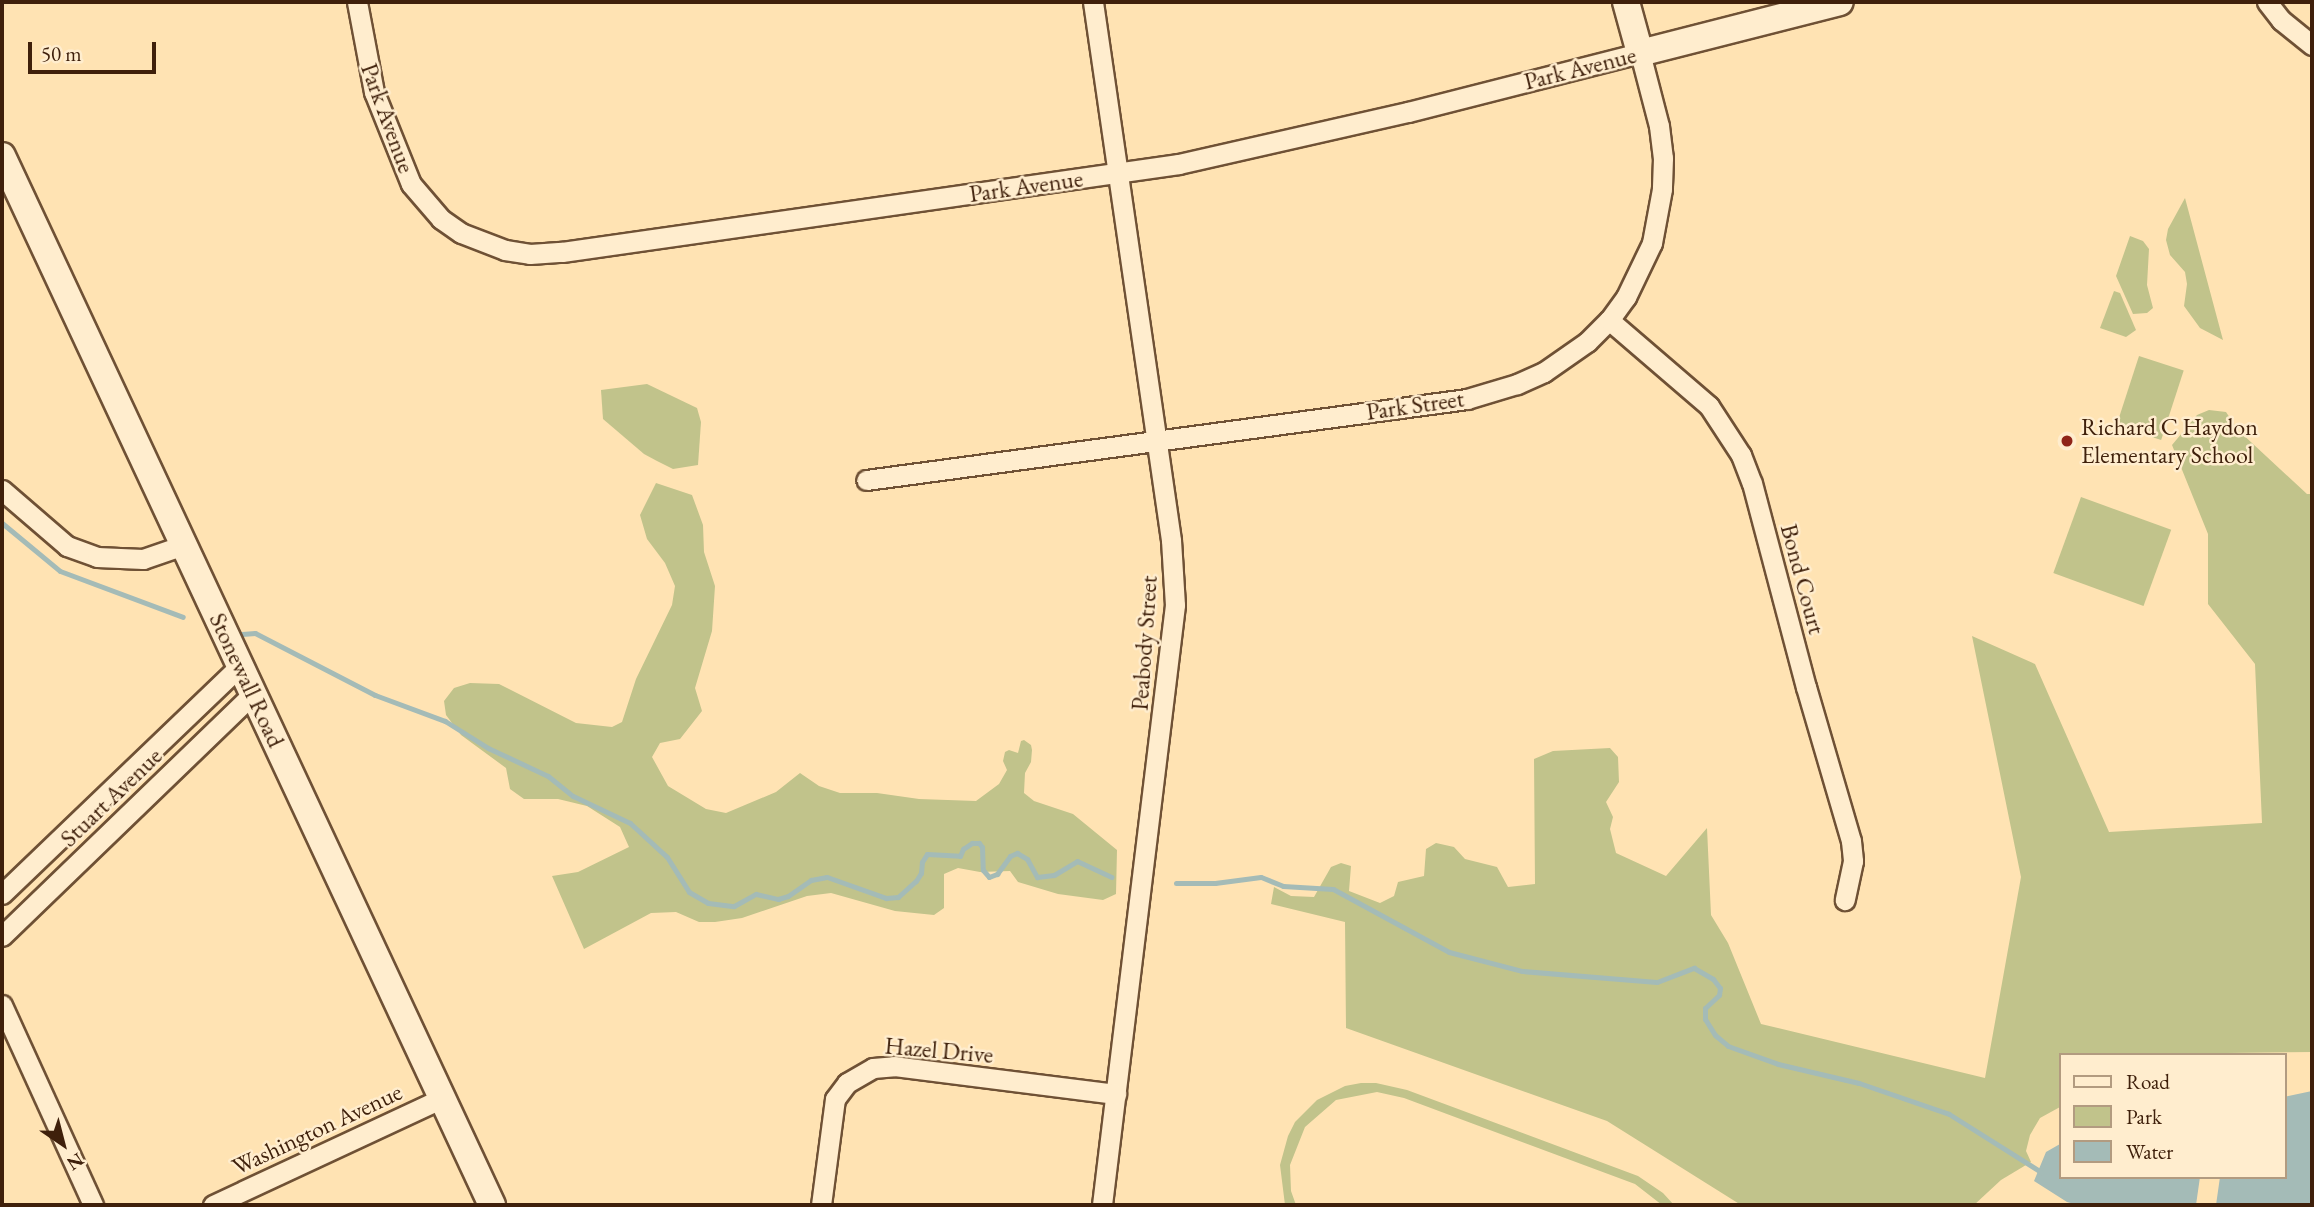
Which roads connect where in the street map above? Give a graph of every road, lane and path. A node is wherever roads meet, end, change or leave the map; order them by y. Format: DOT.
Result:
graph roads {
  1 [pos="357,2"];
  2 [pos="1093,2"];
  3 [pos="1626,2"];
  4 [pos="1840,2"];
  5 [pos="2267,2"];
  6 [pos="2312,45"];
  7 [pos="1640,53"];
  8 [pos="2,156"];
  9 [pos="1118,173"];
  10 [pos="1609,320"];
  11 [pos="1157,441"];
  12 [pos="866,480"];
  13 [pos="2,490"];
  14 [pos="184,545"];
  15 [pos="240,666"];
  16 [pos="253,694"];
  17 [pos="2,894"];
  18 [pos="1845,900"];
  19 [pos="2,936"];
  20 [pos="2,1004"];
  21 [pos="1116,1094"];
  22 [pos="442,1098"];
  23 [pos="93,1205"];
  24 [pos="213,1205"];
  25 [pos="492,1205"];
  26 [pos="821,1205"];
  27 [pos="1102,1205"];
  1 -- 9 [label="street, Park Avenue"];
  2 -- 9 [label="street, Peabody Street"];
  3 -- 7 [label="street, Park Street"];
  4 -- 7 [label="street, Park Avenue"];
  5 -- 6 [label="street"];
  7 -- 9 [label="street, Park Avenue"];
  7 -- 10 [label="street, Park Street"];
  8 -- 14 [label="street, Stonewall Road"];
  9 -- 11 [label="street, Peabody Street"];
  10 -- 11 [label="street, Park Street"];
  10 -- 18 [label="street, Bond Court"];
  11 -- 12 [label="street, Park Street"];
  11 -- 21 [label="street, Peabody Street"];
  13 -- 14 [label="street"];
  14 -- 15 [label="street, Stonewall Road"];
  15 -- 16 [label="street, Stonewall Road"];
  15 -- 17 [label="street, Stuart Avenue"];
  16 -- 19 [label="street, Stuart Avenue"];
  16 -- 22 [label="street, Stonewall Road"];
  20 -- 23 [label="street"];
  21 -- 26 [label="street, Hazel Drive"];
  21 -- 27 [label="street, Peabody Street"];
  22 -- 24 [label="street, Washington Avenue"];
  22 -- 25 [label="street, Stonewall Road"];
}
